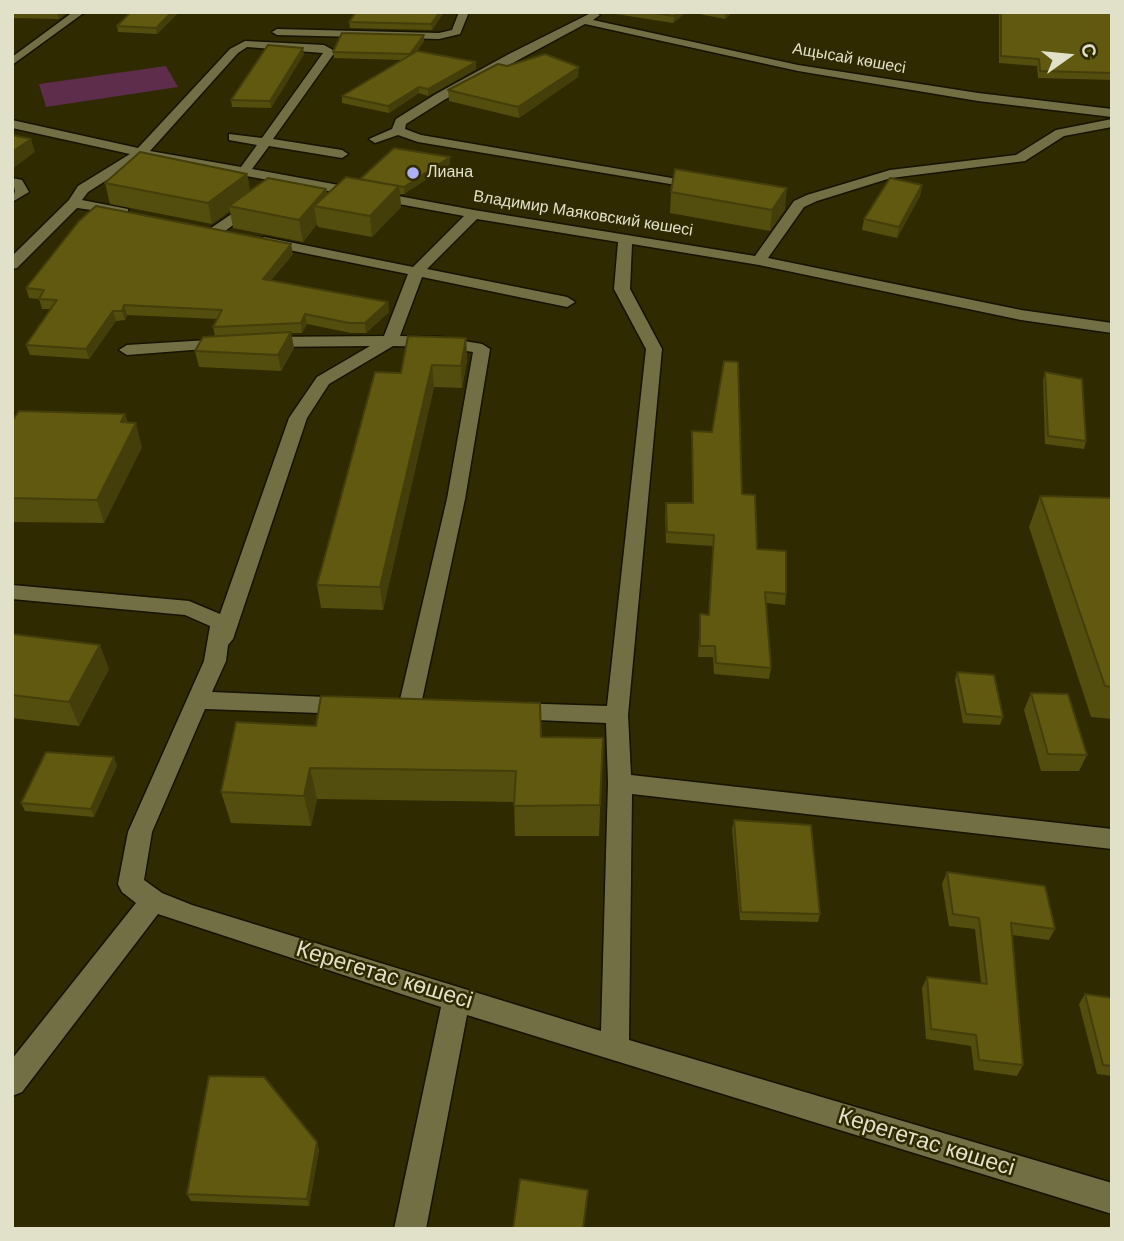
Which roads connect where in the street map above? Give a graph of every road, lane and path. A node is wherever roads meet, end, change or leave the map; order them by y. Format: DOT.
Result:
graph roads {
  1 [pos="80,12"];
  2 [pos="464,12"];
  3 [pos="600,12"];
  4 [pos="584,21"];
  5 [pos="272,31"];
  6 [pos="12,62"];
  7 [pos="1112,113"];
  8 [pos="1112,123"];
  9 [pos="12,124"];
  10 [pos="398,131"];
  11 [pos="233,137"];
  12 [pos="375,139"];
  13 [pos="264,144"];
  14 [pos="141,153"];
  15 [pos="342,154"];
  16 [pos="244,172"];
  17 [pos="285,179"];
  18 [pos="12,182"];
  19 [pos="718,190"];
  20 [pos="12,198"];
  21 [pos="74,203"];
  22 [pos="474,214"];
  23 [pos="138,216"];
  24 [pos="625,240"];
  25 [pos="760,261"];
  26 [pos="12,265"];
  27 [pos="416,272"];
  28 [pos="568,302"];
  29 [pos="1112,328"];
  30 [pos="390,341"];
  31 [pos="127,350"];
  32 [pos="12,592"];
  33 [pos="215,661"];
  34 [pos="198,700"];
  35 [pos="409,708"];
  36 [pos="451,709"];
  37 [pos="492,711"];
  38 [pos="617,715"];
  39 [pos="620,783"];
  40 [pos="1112,839"];
  41 [pos="153,901"];
  42 [pos="456,999"];
  43 [pos="615,1049"];
  44 [pos="12,1082"];
  45 [pos="1112,1199"];
  46 [pos="410,1229"];
  1 -- 6 [label="street"];
  2 -- 5 [label="street"];
  3 -- 4 [label="street"];
  4 -- 7 [label="street, Ащысай көшесі"];
  4 -- 10 [label="street"];
  8 -- 25 [label="street"];
  9 -- 14 [label="street, Владимир Маяковский көшесі"];
  10 -- 12 [label="street"];
  10 -- 19 [label="street"];
  11 -- 13 [label="street"];
  13 -- 14 [label="street"];
  13 -- 15 [label="street"];
  13 -- 16 [label="street"];
  14 -- 16 [label="street, Владимир Маяковский көшесі"];
  14 -- 21 [label="street"];
  16 -- 17 [label="street, Владимир Маяковский көшесі"];
  17 -- 22 [label="street, Владимир Маяковский көшесі"];
  17 -- 27 [label="street"];
  18 -- 20 [label="street"];
  21 -- 23 [label="street"];
  21 -- 26 [label="street"];
  22 -- 24 [label="street, Владимир Маяковский көшесі"];
  22 -- 27 [label="street"];
  24 -- 25 [label="street, Владимир Маяковский көшесі"];
  24 -- 38 [label="street"];
  25 -- 29 [label="street, Владимир Маяковский көшесі"];
  27 -- 28 [label="street"];
  27 -- 30 [label="street"];
  30 -- 31 [label="street"];
  30 -- 33 [label="street"];
  30 -- 35 [label="street"];
  32 -- 33 [label="street, Керегетас көшесі"];
  33 -- 34 [label="street, Керегетас көшесі"];
  34 -- 35 [label="street"];
  34 -- 41 [label="street, Керегетас көшесі"];
  35 -- 36 [label="street"];
  37 -- 38 [label="street"];
  38 -- 39 [label="street"];
  39 -- 40 [label="street"];
  39 -- 43 [label="street"];
  41 -- 42 [label="street, Керегетас көшесі"];
  41 -- 44 [label="street"];
  42 -- 43 [label="street, Керегетас көшесі"];
  42 -- 46 [label="street"];
  43 -- 45 [label="street, Керегетас көшесі"];
}
